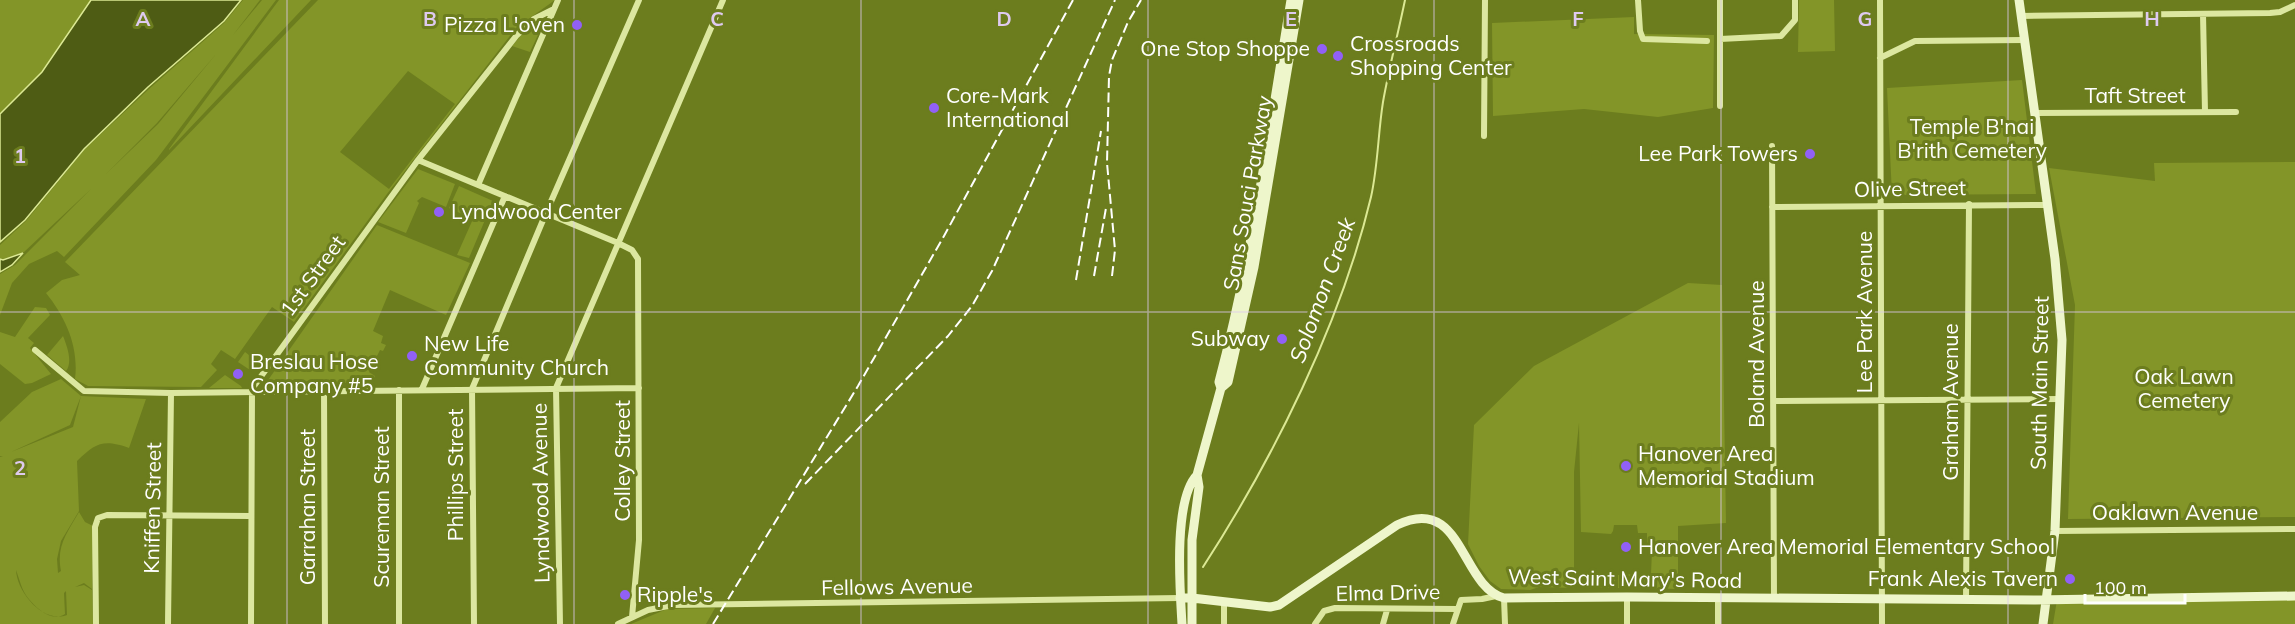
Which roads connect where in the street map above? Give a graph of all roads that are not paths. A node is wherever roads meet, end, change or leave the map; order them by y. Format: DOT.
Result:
graph roads {
  1 [pos="558,0"];
  2 [pos="639,0"];
  3 [pos="723,0"];
  4 [pos="1291,0"];
  5 [pos="1299,0"];
  6 [pos="1485,0"];
  7 [pos="1638,0"];
  8 [pos="1720,0"];
  9 [pos="1795,0"];
  10 [pos="1880,0"];
  11 [pos="2019,0"];
  12 [pos="2295,5"];
  13 [pos="554,9"];
  14 [pos="2203,14"];
  15 [pos="2020,16"];
  16 [pos="1720,39"];
  17 [pos="2024,40"];
  18 [pos="1707,41"];
  19 [pos="1880,58"];
  20 [pos="1720,106"];
  21 [pos="2205,112"];
  22 [pos="2236,112"];
  23 [pos="2034,113"];
  24 [pos="1484,136"];
  25 [pos="1772,146"];
  26 [pos="418,160"];
  27 [pos="478,185"];
  28 [pos="506,196"];
  29 [pos="1969,204"];
  30 [pos="1881,205"];
  31 [pos="2047,205"];
  32 [pos="1772,207"];
  33 [pos="546,213"];
  34 [pos="618,243"];
  35 [pos="35,350"];
  36 [pos="556,388"];
  37 [pos="639,388"];
  38 [pos="1221,388"];
  39 [pos="422,389"];
  40 [pos="472,389"];
  41 [pos="324,390"];
  42 [pos="399,390"];
  43 [pos="252,391"];
  44 [pos="171,393"];
  45 [pos="1966,399"];
  46 [pos="2060,399"];
  47 [pos="1882,400"];
  48 [pos="1774,401"];
  49 [pos="1197,475"];
  50 [pos="169,515"];
  51 [pos="251,516"];
  52 [pos="2295,529"];
  53 [pos="2055,531"];
  54 [pos="2295,596"];
  55 [pos="1500,597"];
  56 [pos="1627,597"];
  57 [pos="1180,598"];
  58 [pos="1192,598"];
  59 [pos="1718,598"];
  60 [pos="1882,598"];
  61 [pos="2048,598"];
  62 [pos="1774,599"];
  63 [pos="1966,600"];
  64 [pos="1224,602"];
  65 [pos="1387,609"];
  66 [pos="1457,609"];
  67 [pos="632,617"];
  68 [pos="96,624"];
  69 [pos="168,624"];
  70 [pos="251,624"];
  71 [pos="325,624"];
  72 [pos="399,624"];
  73 [pos="474,624"];
  74 [pos="560,624"];
  75 [pos="618,624"];
  76 [pos="1182,624"];
  77 [pos="1192,624"];
  78 [pos="1224,624"];
  79 [pos="1316,624"];
  80 [pos="1383,624"];
  81 [pos="1453,624"];
  82 [pos="1505,624"];
  83 [pos="1627,624"];
  84 [pos="1718,624"];
  85 [pos="1882,624"];
  86 [pos="2043,624"];
  1 -- 13 [label="street"];
  2 -- 33 [label="street, Phillips Street"];
  3 -- 34 [label="street, Lyndwood Avenue"];
  4 -- 38 [label="main road, Sans Souci Parkway"];
  5 -- 38 [label="main road, Sans Souci Parkway"];
  6 -- 24 [label="street"];
  7 -- 18 [label="street"];
  8 -- 16 [label="street"];
  9 -- 16 [label="street"];
  10 -- 19 [label="street, Lee Park Avenue"];
  11 -- 15 [label="main road, South Main Street"];
  12 -- 14 [label="street"];
  13 -- 26 [label="street, 1st Street"];
  13 -- 27 [label="street"];
  14 -- 15 [label="street"];
  14 -- 21 [label="street"];
  15 -- 17 [label="main road, South Main Street"];
  16 -- 20 [label="street"];
  17 -- 19 [label="street"];
  17 -- 23 [label="main road, South Main Street"];
  19 -- 30 [label="street, Lee Park Avenue"];
  21 -- 22 [label="street, Taft Street"];
  21 -- 23 [label="street, Taft Street"];
  23 -- 31 [label="main road, South Main Street"];
  25 -- 32 [label="street, Boland Avenue"];
  26 -- 27 [label="street, Colley Street"];
  26 -- 43 [label="street, 1st Street"];
  27 -- 28 [label="street, Colley Street"];
  28 -- 33 [label="street, Colley Street"];
  28 -- 39 [label="street"];
  29 -- 30 [label="street, Olive Street"];
  29 -- 31 [label="street, Olive Street"];
  29 -- 45 [label="street, Graham Avenue"];
  30 -- 32 [label="street, Olive Street"];
  30 -- 47 [label="street, Lee Park Avenue"];
  31 -- 46 [label="main road, South Main Street"];
  32 -- 48 [label="street, Boland Avenue"];
  33 -- 34 [label="street, Colley Street"];
  33 -- 40 [label="street, Phillips Street"];
  34 -- 36 [label="street, Lyndwood Avenue"];
  34 -- 37 [label="street, Colley Street"];
  35 -- 44 [label="street"];
  36 -- 37 [label="street"];
  36 -- 40 [label="street"];
  36 -- 74 [label="street, Lyndwood Avenue"];
  37 -- 67 [label="street, Colley Street"];
  38 -- 49 [label="main road, Sans Souci Parkway"];
  39 -- 40 [label="street"];
  39 -- 42 [label="street"];
  40 -- 73 [label="street, Phillips Street"];
  41 -- 42 [label="street"];
  41 -- 43 [label="street"];
  41 -- 71 [label="street, Garrahan Street"];
  42 -- 72 [label="street, Scureman Street"];
  43 -- 44 [label="street"];
  43 -- 51 [label="street"];
  44 -- 50 [label="street, Kniffen Street"];
  45 -- 46 [label="street"];
  45 -- 47 [label="street"];
  45 -- 63 [label="street, Graham Avenue"];
  46 -- 53 [label="main road, South Main Street"];
  47 -- 48 [label="street"];
  47 -- 60 [label="street, Lee Park Avenue"];
  48 -- 62 [label="street, Boland Avenue"];
  49 -- 57 [label="main road, Sans Souci Parkway"];
  49 -- 58 [label="main road, Sans Souci Parkway"];
  50 -- 51 [label="street"];
  50 -- 68 [label="street"];
  50 -- 69 [label="street, Kniffen Street"];
  51 -- 70 [label="street"];
  52 -- 53 [label="street, Oaklawn Avenue"];
  53 -- 61 [label="main road, South Main Street"];
  54 -- 61 [label="main road, West Saint Mary's Road"];
  55 -- 56 [label="main road, West Saint Mary's Road"];
  55 -- 64 [label="main road, West Saint Mary's Road"];
  55 -- 66 [label="street, Elma Drive"];
  55 -- 82 [label="street"];
  56 -- 59 [label="main road, West Saint Mary's Road"];
  56 -- 83 [label="street"];
  57 -- 58 [label="main road, West Saint Mary's Road"];
  57 -- 67 [label="street, Fellows Avenue"];
  57 -- 76 [label="main road, Sans Souci Parkway"];
  58 -- 64 [label="main road, West Saint Mary's Road"];
  58 -- 77 [label="main road, Sans Souci Parkway"];
  59 -- 62 [label="main road, West Saint Mary's Road"];
  59 -- 84 [label="street"];
  60 -- 62 [label="main road, West Saint Mary's Road"];
  60 -- 63 [label="main road, West Saint Mary's Road"];
  60 -- 85 [label="street, Lee Park Avenue"];
  61 -- 63 [label="main road, West Saint Mary's Road"];
  61 -- 86 [label="main road, South Main Street"];
  64 -- 78 [label="street"];
  65 -- 66 [label="street, Elma Drive"];
  65 -- 79 [label="street, Elma Drive"];
  65 -- 80 [label="street"];
  66 -- 81 [label="street"];
  67 -- 75 [label="street, Fellows Avenue"];
}
